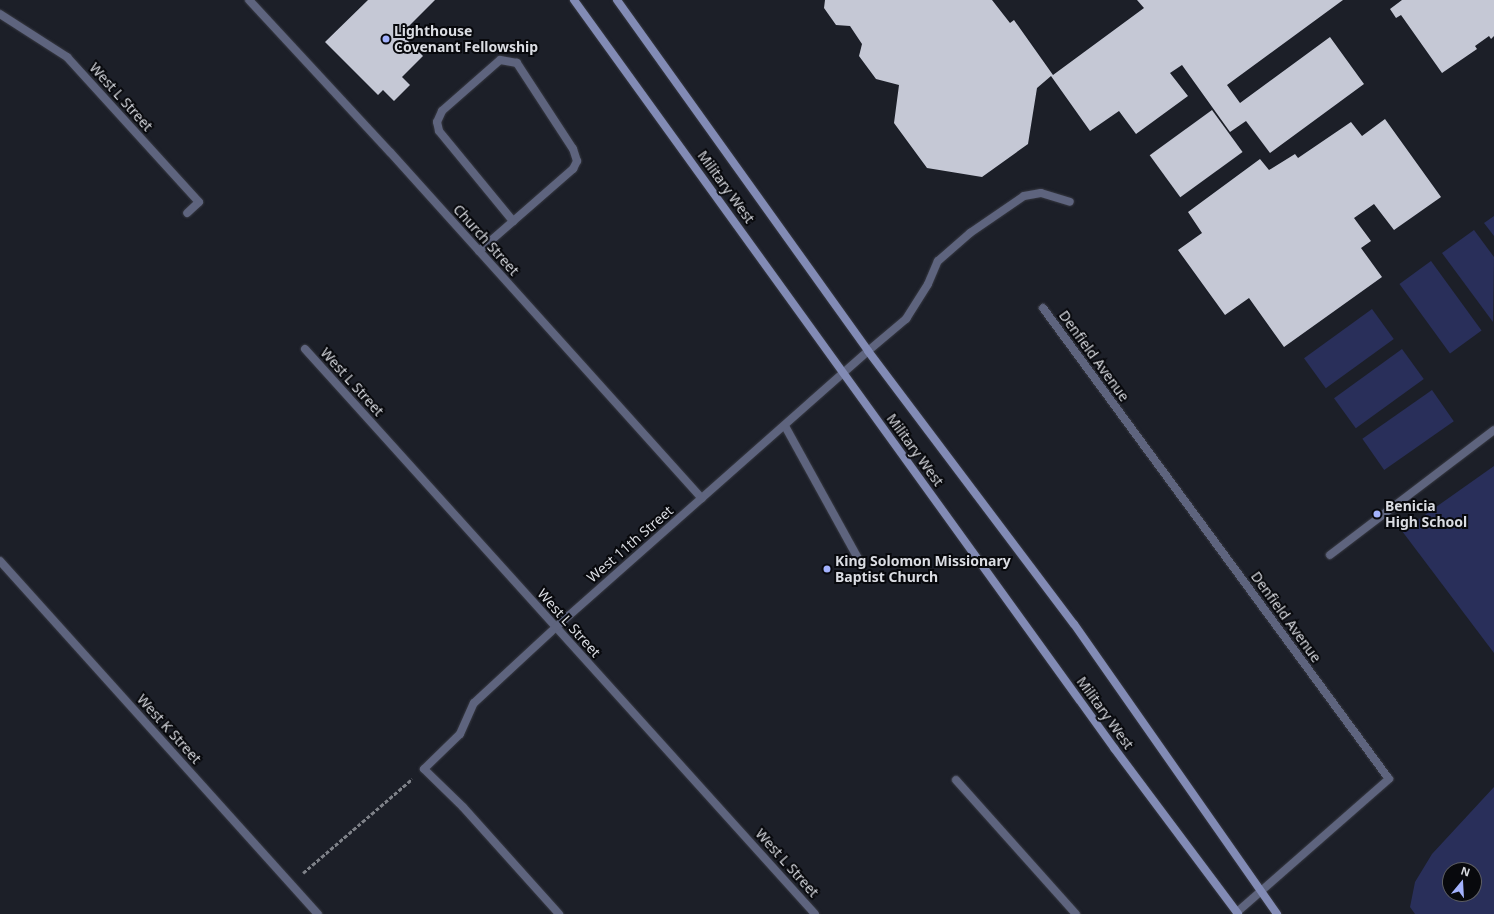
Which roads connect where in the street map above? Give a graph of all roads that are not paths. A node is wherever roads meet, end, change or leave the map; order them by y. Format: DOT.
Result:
graph roads {
  1 [pos="249,0"];
  2 [pos="574,0"];
  3 [pos="617,0"];
  4 [pos="0,14"];
  5 [pos="1070,202"];
  6 [pos="187,213"];
  7 [pos="513,221"];
  8 [pos="479,251"];
  9 [pos="1043,308"];
  10 [pos="305,349"];
  11 [pos="868,351"];
  12 [pos="844,373"];
  13 [pos="785,426"];
  14 [pos="1494,430"];
  15 [pos="702,498"];
  16 [pos="1330,555"];
  17 [pos="0,561"];
  18 [pos="860,562"];
  19 [pos="556,627"];
  20 [pos="956,780"];
  21 [pos="1262,893"];
  22 [pos="1237,913"];
  23 [pos="318,914"];
  24 [pos="559,914"];
  25 [pos="815,914"];
  26 [pos="1076,914"];
  27 [pos="1277,914"];
  1 -- 8 [label="street, Church Street"];
  2 -- 12 [label="main road, Military West"];
  3 -- 11 [label="main road, Military West"];
  4 -- 6 [label="street, West L Street"];
  5 -- 11 [label="street, West 11th Street"];
  7 -- 7 [label="street"];
  7 -- 8 [label="street"];
  8 -- 15 [label="street, Church Street"];
  9 -- 21 [label="street, Denfield Avenue"];
  10 -- 19 [label="street, West L Street"];
  11 -- 12 [label="street, West 11th Street"];
  11 -- 21 [label="main road, Military West"];
  12 -- 13 [label="street, West 11th Street"];
  12 -- 22 [label="main road, Military West"];
  13 -- 15 [label="street, West 11th Street"];
  13 -- 18 [label="street"];
  14 -- 16 [label="street"];
  15 -- 19 [label="street, West 11th Street"];
  17 -- 23 [label="street, West K Street"];
  19 -- 24 [label="street, West 11th Street"];
  19 -- 25 [label="street, West L Street"];
  20 -- 26 [label="street"];
  21 -- 22 [label="street, Denfield Avenue"];
  21 -- 27 [label="main road, Military West"];
}
